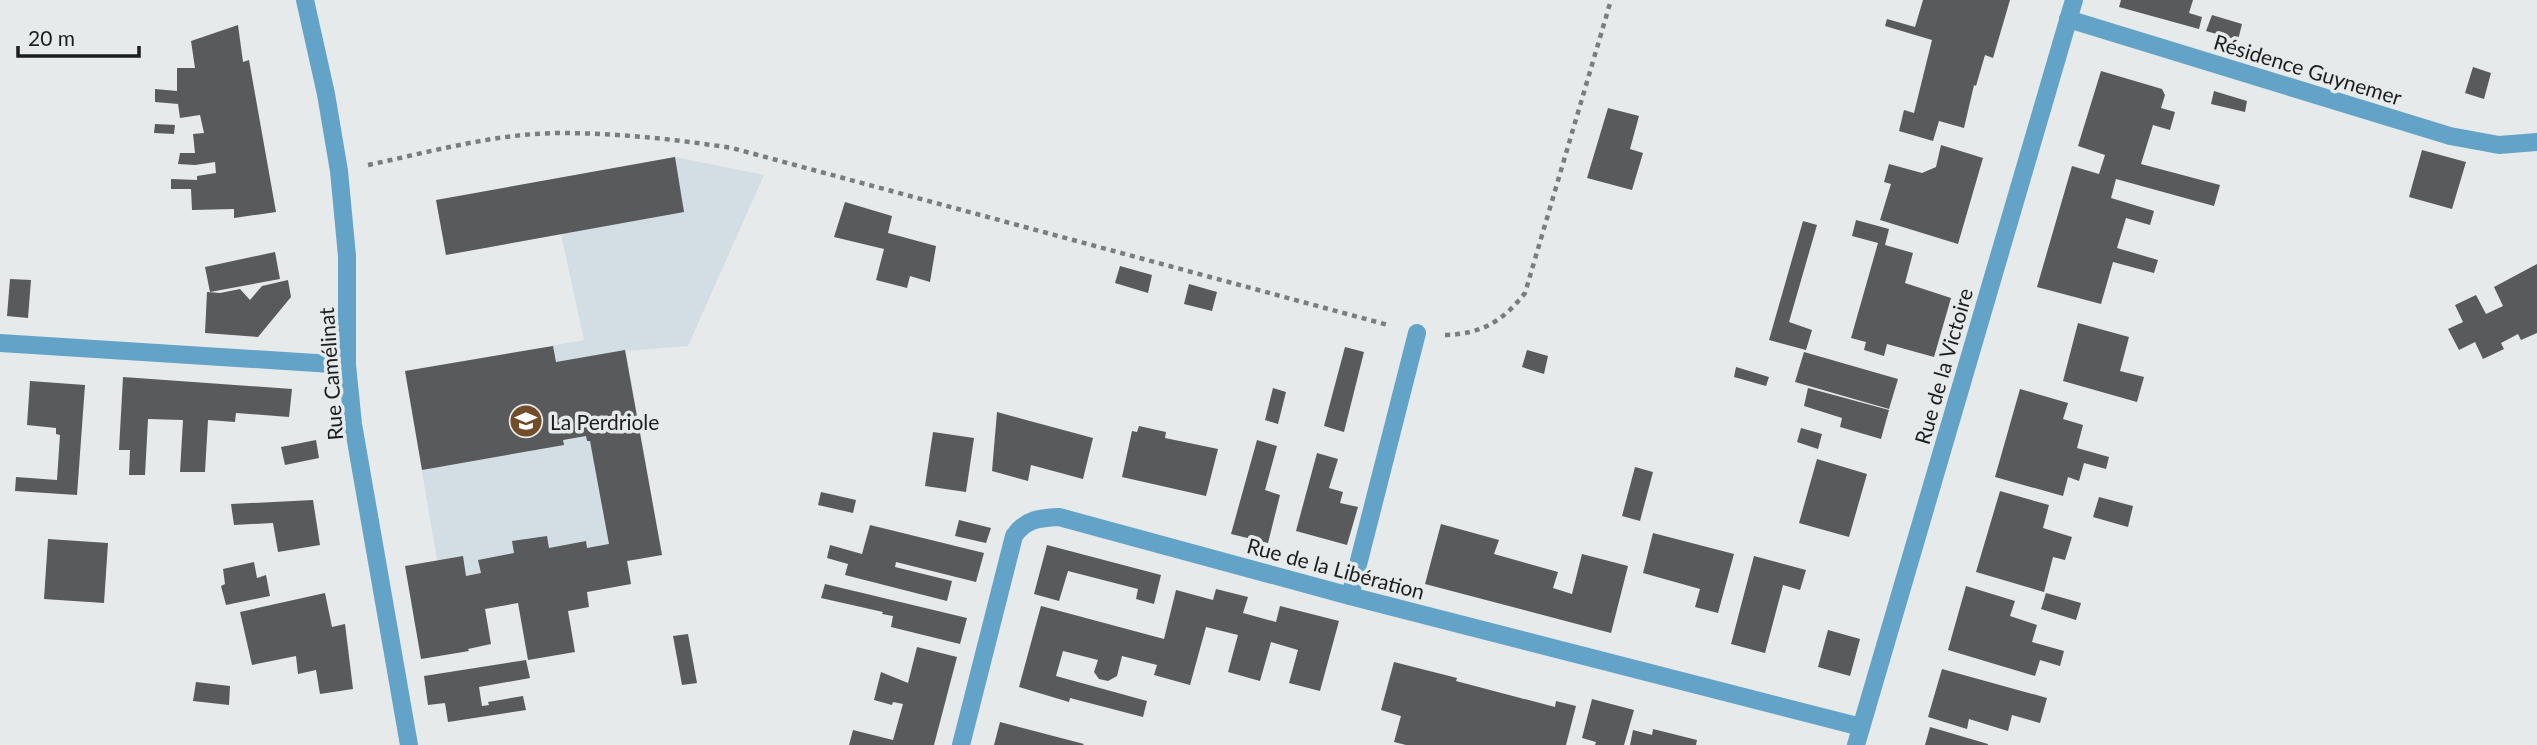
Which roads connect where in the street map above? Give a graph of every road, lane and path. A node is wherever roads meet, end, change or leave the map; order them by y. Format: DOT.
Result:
graph roads {
  1 [pos="305,0"];
  2 [pos="1611,0"];
  3 [pos="2074,0"];
  4 [pos="2068,19"];
  5 [pos="2537,142"];
  6 [pos="340,171"];
  7 [pos="1418,333"];
  8 [pos="0,343"];
  9 [pos="347,365"];
  10 [pos="1350,596"];
  11 [pos="1861,727"];
  12 [pos="409,745"];
  13 [pos="961,745"];
  14 [pos="1856,745"];
  1 -- 6 [label="street, Rue Camélinat"];
  2 -- 7 [label="path"];
  3 -- 4 [label="street, Rue de la Victoire"];
  4 -- 5 [label="street, Résidence Guynemer"];
  4 -- 11 [label="street, Rue de la Victoire"];
  6 -- 7 [label="path"];
  6 -- 9 [label="street, Rue Camélinat"];
  7 -- 10 [label="street"];
  8 -- 9 [label="street"];
  9 -- 12 [label="street, Rue Camélinat"];
  10 -- 11 [label="street, Rue de la Libération"];
  10 -- 13 [label="street, Rue de la Libération"];
  11 -- 14 [label="street, Rue de la Victoire"];
}
